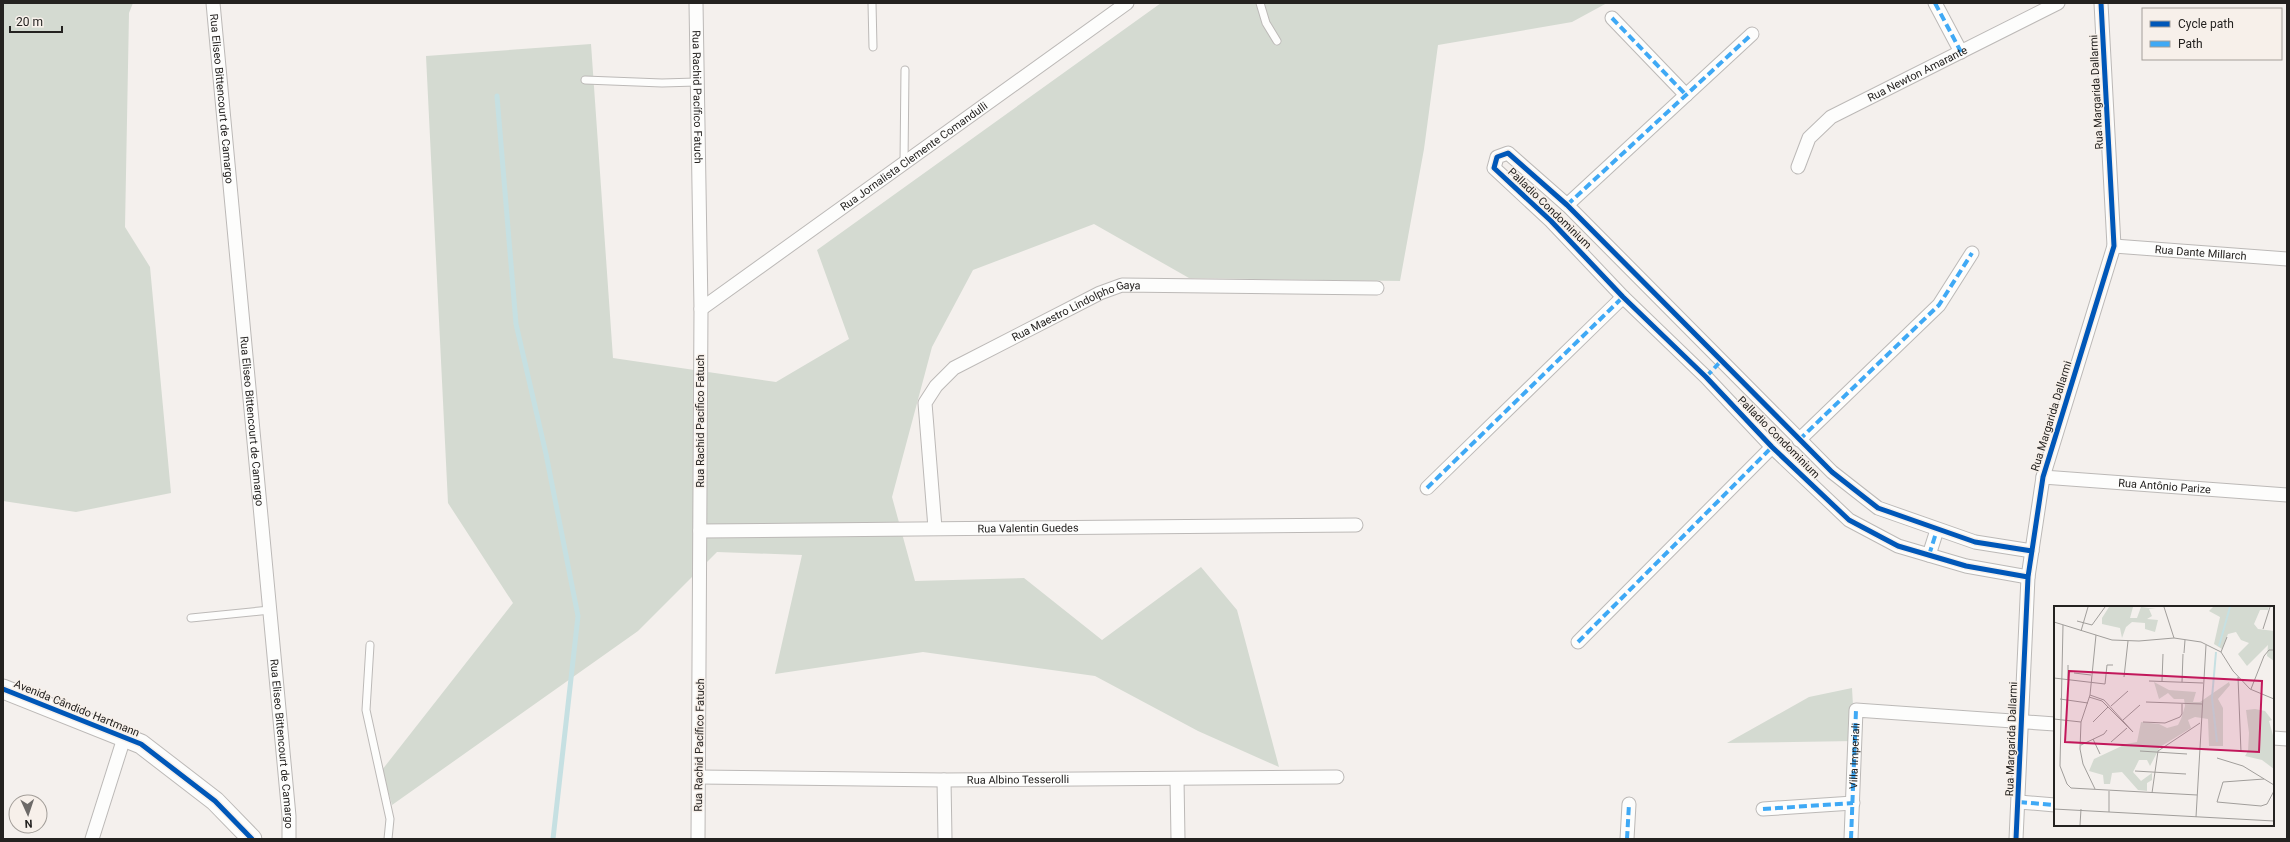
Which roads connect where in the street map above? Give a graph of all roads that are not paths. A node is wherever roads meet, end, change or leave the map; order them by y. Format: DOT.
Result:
graph roads {
  1 [pos="213,3"];
  2 [pos="696,3"];
  3 [pos="872,3"];
  4 [pos="1127,3"];
  5 [pos="1260,3"];
  6 [pos="1935,3"];
  7 [pos="2058,3"];
  8 [pos="2101,3"];
  9 [pos="1612,18"];
  10 [pos="1752,34"];
  11 [pos="1277,41"];
  12 [pos="873,47"];
  13 [pos="1961,52"];
  14 [pos="905,70"];
  15 [pos="586,80"];
  16 [pos="696,82"];
  17 [pos="1686,95"];
  18 [pos="904,162"];
  19 [pos="1798,167"];
  20 [pos="1567,205"];
  21 [pos="2114,246"];
  22 [pos="1972,253"];
  23 [pos="2287,259"];
  24 [pos="1377,288"];
  25 [pos="1623,297"];
  26 [pos="700,309"];
  27 [pos="1721,361"];
  28 [pos="1706,377"];
  29 [pos="1799,440"];
  30 [pos="1772,447"];
  31 [pos="2043,478"];
  32 [pos="1427,488"];
  33 [pos="2287,495"];
  34 [pos="1356,525"];
  35 [pos="934,528"];
  36 [pos="1937,530"];
  37 [pos="700,531"];
  38 [pos="2032,551"];
  39 [pos="1929,555"];
  40 [pos="2028,577"];
  41 [pos="270,610"];
  42 [pos="191,618"];
  43 [pos="1578,642"];
  44 [pos="370,645"];
  45 [pos="3,689"];
  46 [pos="2022,721"];
  47 [pos="2054,724"];
  48 [pos="124,738"];
  49 [pos="2274,738"];
  50 [pos="2287,739"];
  51 [pos="699,777"];
  52 [pos="1338,777"];
  53 [pos="1177,779"];
  54 [pos="944,780"];
  55 [pos="2019,802"];
  56 [pos="1853,803"];
  57 [pos="1629,804"];
  58 [pos="2054,805"];
  59 [pos="1763,810"];
  60 [pos="92,839"];
  61 [pos="252,839"];
  62 [pos="289,839"];
  63 [pos="388,839"];
  64 [pos="698,839"];
  65 [pos="944,839"];
  66 [pos="1178,839"];
  67 [pos="1627,839"];
  68 [pos="1851,839"];
  69 [pos="2016,839"];
  1 -- 41 [label="street, Rua Eliseo Bittencourt de Camargo"];
  2 -- 16 [label="street, Rua Rachid Pacífico Fatuch"];
  3 -- 12 [label="lane"];
  4 -- 18 [label="street, Rua Jornalista Clemente Comandulli"];
  5 -- 11 [label="lane"];
  6 -- 13 [label="street"];
  7 -- 13 [label="street, Rua Newton Amarante"];
  8 -- 21 [label="street, Rua Margarida Dallarmi"];
  9 -- 17 [label="street"];
  10 -- 17 [label="street, Palladio Condominium"];
  13 -- 19 [label="street, Rua Newton Amarante"];
  14 -- 18 [label="lane"];
  15 -- 16 [label="lane"];
  16 -- 26 [label="street, Rua Rachid Pacífico Fatuch"];
  17 -- 20 [label="street, Palladio Condominium"];
  18 -- 26 [label="street, Rua Jornalista Clemente Comandulli"];
  20 -- 25 [label="street, Palladio Condominium"];
  20 -- 27 [label="street, Palladio Condominium"];
  21 -- 23 [label="street, Rua Dante Millarch"];
  21 -- 31 [label="street, Rua Margarida Dallarmi"];
  22 -- 29 [label="street, Palladio Condominium"];
  24 -- 35 [label="street, Rua Maestro Lindolpho Gaya"];
  25 -- 28 [label="street, Palladio Condominium"];
  25 -- 32 [label="street"];
  26 -- 37 [label="street, Rua Rachid Pacífico Fatuch"];
  27 -- 28 [label="street"];
  27 -- 29 [label="street, Palladio Condominium"];
  28 -- 30 [label="street, Palladio Condominium"];
  29 -- 36 [label="street, Palladio Condominium"];
  30 -- 39 [label="street, Palladio Condominium"];
  30 -- 43 [label="street, Palladio Condominium"];
  31 -- 33 [label="street, Rua Antônio Parize"];
  31 -- 38 [label="street, Rua Margarida Dallarmi"];
  34 -- 35 [label="street, Rua Valentin Guedes"];
  35 -- 37 [label="street, Rua Valentin Guedes"];
  36 -- 38 [label="street, Palladio Condominium"];
  36 -- 39 [label="street"];
  37 -- 51 [label="street, Rua Rachid Pacífico Fatuch"];
  38 -- 40 [label="street, Rua Margarida Dallarmi"];
  39 -- 40 [label="street, Palladio Condominium"];
  40 -- 46 [label="street, Rua Margarida Dallarmi"];
  41 -- 42 [label="lane"];
  41 -- 62 [label="street, Rua Eliseo Bittencourt de Camargo"];
  44 -- 63 [label="lane"];
  45 -- 48 [label="main road, Avenida Cândido Hartmann"];
  46 -- 47 [label="street"];
  46 -- 55 [label="street, Rua Margarida Dallarmi"];
  46 -- 56 [label="street, Villa Imperiali"];
  48 -- 60 [label="street, Avenida Cândido Hartmann"];
  48 -- 61 [label="main road, Avenida Cândido Hartmann"];
  49 -- 50 [label="street"];
  51 -- 54 [label="street, Rua Albino Tesserolli"];
  51 -- 64 [label="street, Rua Rachid Pacífico Fatuch"];
  52 -- 53 [label="street, Rua Albino Tesserolli"];
  53 -- 54 [label="street, Rua Albino Tesserolli"];
  53 -- 66 [label="street"];
  54 -- 65 [label="street"];
  55 -- 58 [label="street"];
  55 -- 69 [label="street, Rua Margarida Dallarmi"];
  56 -- 59 [label="street, Villa Imperiali"];
  56 -- 68 [label="street, Villa Imperiali"];
  57 -- 67 [label="street"];
}
